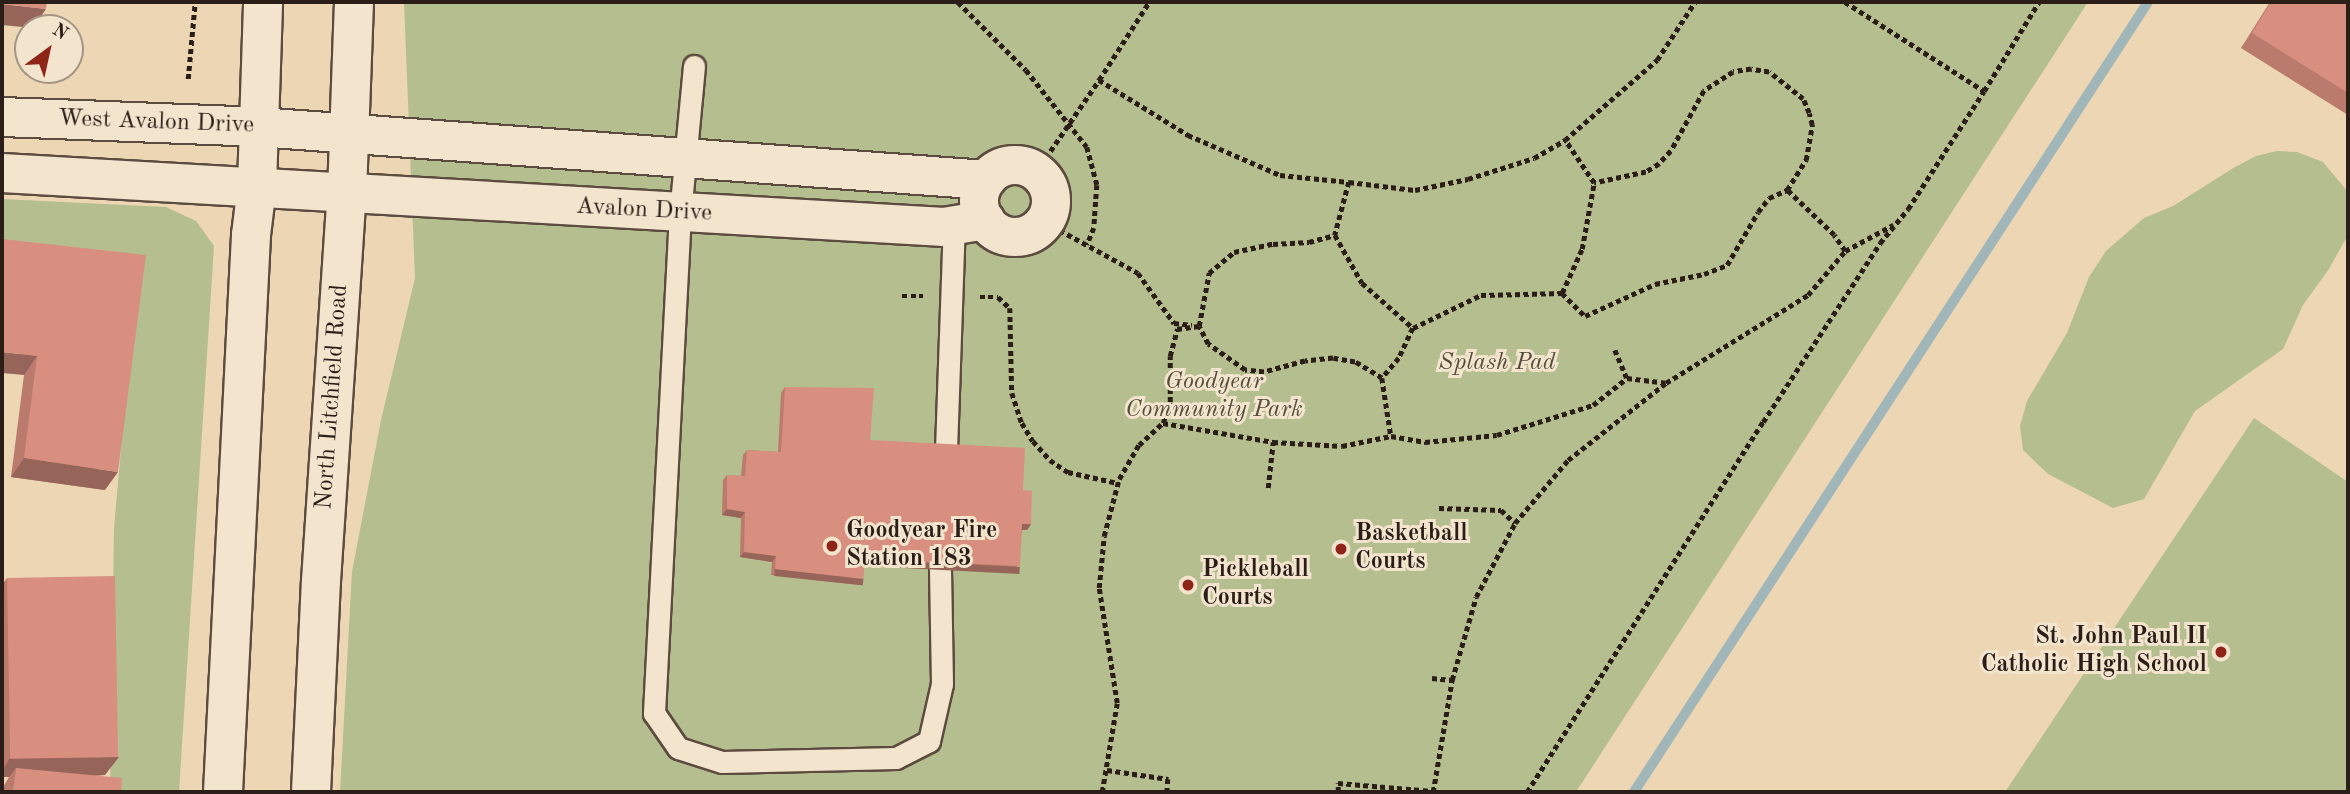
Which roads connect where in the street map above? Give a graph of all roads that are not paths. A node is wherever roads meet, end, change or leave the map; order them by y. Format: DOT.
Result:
graph roads {
  1 [pos="263,2"];
  2 [pos="354,2"];
  3 [pos="694,66"];
  4 [pos="2,117"];
  5 [pos="258,127"];
  6 [pos="348,135"];
  7 [pos="683,157"];
  8 [pos="2,173"];
  9 [pos="986,180"];
  10 [pos="257,186"];
  11 [pos="347,193"];
  12 [pos="680,213"];
  13 [pos="969,223"];
  14 [pos="946,450"];
  15 [pos="940,569"];
  16 [pos="223,792"];
  17 [pos="311,792"];
  1 -- 5 [label="street"];
  2 -- 6 [label="street, North Litchfield Road"];
  3 -- 7 [label="lane"];
  4 -- 5 [label="street, West Avalon Drive"];
  5 -- 6 [label="street, West Avalon Drive"];
  5 -- 10 [label="street"];
  6 -- 7 [label="street"];
  6 -- 11 [label="street, North Litchfield Road"];
  7 -- 9 [label="street"];
  7 -- 12 [label="lane"];
  8 -- 10 [label="street"];
  9 -- 13 [label="street"];
  9 -- 13 [label="street, Avalon Drive"];
  10 -- 11 [label="street, Avalon Drive"];
  10 -- 16 [label="street"];
  11 -- 12 [label="street, Avalon Drive"];
  11 -- 17 [label="street, North Litchfield Road"];
  12 -- 13 [label="street, Avalon Drive"];
  12 -- 15 [label="lane"];
  13 -- 14 [label="lane"];
}
